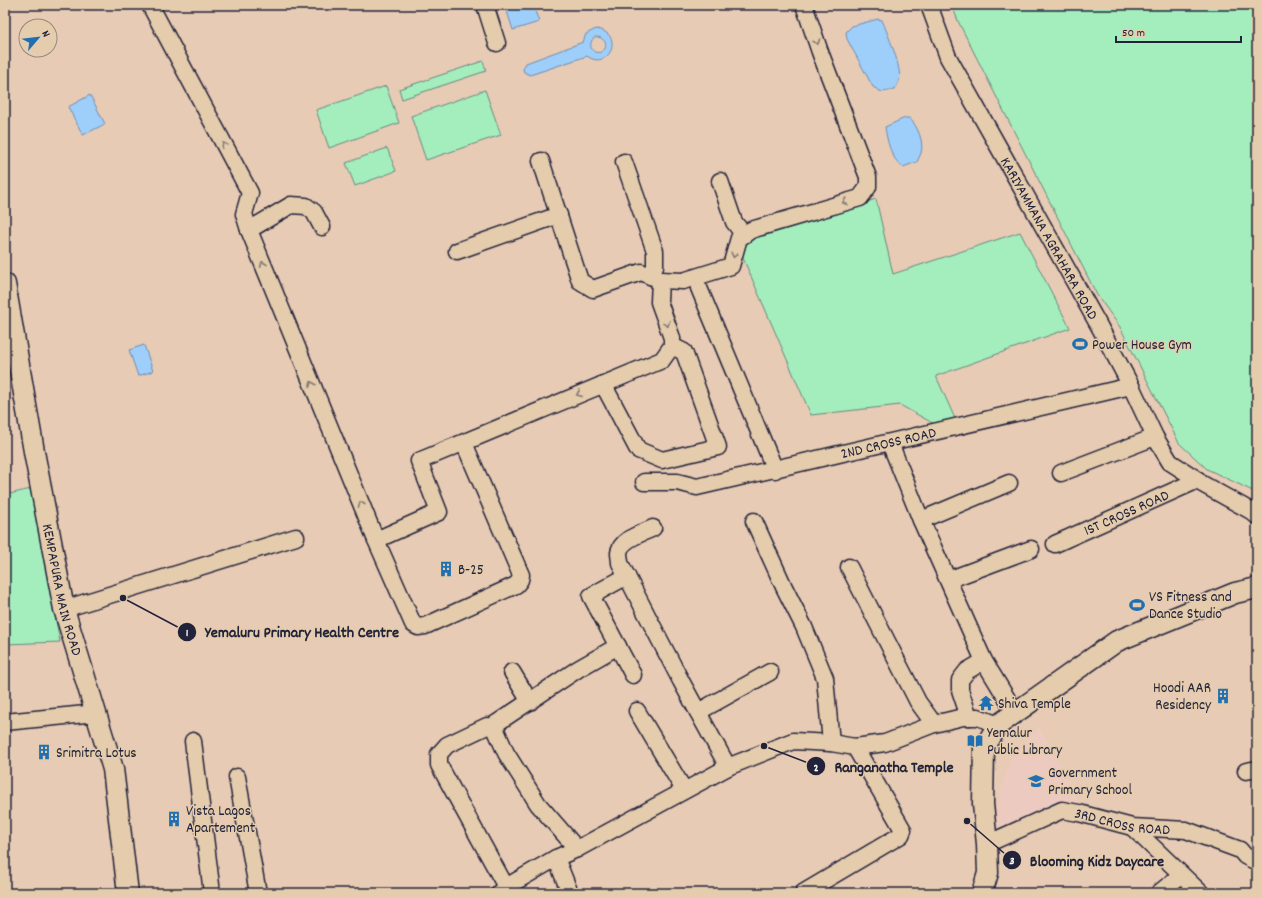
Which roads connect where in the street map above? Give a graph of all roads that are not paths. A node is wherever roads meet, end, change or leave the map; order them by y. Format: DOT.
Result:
graph roads {
  1 [pos="150,5"];
  2 [pos="485,5"];
  3 [pos="804,5"];
  4 [pos="929,5"];
  5 [pos="497,43"];
  6 [pos="541,161"];
  7 [pos="624,162"];
  8 [pos="720,181"];
  9 [pos="559,215"];
  10 [pos="322,227"];
  11 [pos="249,230"];
  12 [pos="744,235"];
  13 [pos="457,251"];
  14 [pos="655,278"];
  15 [pos="5,284"];
  16 [pos="699,288"];
  17 [pos="672,346"];
  18 [pos="603,384"];
  19 [pos="1131,386"];
  20 [pos="1155,436"];
  21 [pos="464,443"];
  22 [pos="890,443"];
  23 [pos="775,470"];
  24 [pos="1062,473"];
  25 [pos="1198,480"];
  26 [pos="644,482"];
  27 [pos="1009,483"];
  28 [pos="1257,516"];
  29 [pos="754,520"];
  30 [pos="922,520"];
  31 [pos="653,528"];
  32 [pos="296,537"];
  33 [pos="376,540"];
  34 [pos="1055,544"];
  35 [pos="1031,549"];
  36 [pos="849,567"];
  37 [pos="627,576"];
  38 [pos="948,580"];
  39 [pos="1257,588"];
  40 [pos="64,609"];
  41 [pos="618,646"];
  42 [pos="984,661"];
  43 [pos="512,672"];
  44 [pos="770,672"];
  45 [pos="633,675"];
  46 [pos="530,702"];
  47 [pos="636,711"];
  48 [pos="96,712"];
  49 [pos="698,712"];
  50 [pos="1015,712"];
  51 [pos="969,717"];
  52 [pos="5,722"];
  53 [pos="934,724"];
  54 [pos="998,725"];
  55 [pos="491,727"];
  56 [pos="193,742"];
  57 [pos="831,743"];
  58 [pos="855,747"];
  59 [pos="728,767"];
  60 [pos="237,776"];
  61 [pos="684,790"];
  62 [pos="1132,827"];
  63 [pos="987,844"];
  64 [pos="577,849"];
  65 [pos="556,858"];
  66 [pos="1257,862"];
  67 [pos="1181,875"];
  68 [pos="503,890"];
  69 [pos="128,893"];
  70 [pos="212,893"];
  71 [pos="258,893"];
  72 [pos="570,893"];
  73 [pos="803,893"];
  74 [pos="982,893"];
  75 [pos="1159,893"];
  76 [pos="1201,893"];
  11 -- 1 [label="street, one-way"];
  2 -- 5 [label="street"];
  3 -- 12 [label="street, one-way"];
  4 -- 19 [label="street, KARIYAMMANA AGRAHARA ROAD"];
  6 -- 9 [label="street"];
  7 -- 14 [label="street"];
  8 -- 12 [label="street"];
  9 -- 13 [label="street"];
  9 -- 14 [label="street"];
  10 -- 11 [label="street"];
  33 -- 11 [label="street, one-way"];
  12 -- 14 [label="street, one-way"];
  14 -- 17 [label="street, one-way"];
  15 -- 40 [label="street, KEMPAPURA MAIN ROAD"];
  16 -- 23 [label="street"];
  17 -- 18 [label="street"];
  17 -- 18 [label="street"];
  18 -- 21 [label="street, one-way"];
  19 -- 20 [label="street, KARIYAMMANA AGRAHARA ROAD"];
  19 -- 22 [label="street, 2ND CROSS ROAD"];
  20 -- 24 [label="street"];
  20 -- 25 [label="street, KARIYAMMANA AGRAHARA ROAD"];
  21 -- 33 [label="street"];
  21 -- 33 [label="street"];
  22 -- 23 [label="street, 2ND CROSS ROAD"];
  22 -- 30 [label="street"];
  23 -- 26 [label="street, 2ND CROSS ROAD"];
  25 -- 28 [label="street, KARIYAMMANA AGRAHARA ROAD"];
  25 -- 34 [label="street, 1ST CROSS ROAD"];
  27 -- 30 [label="street"];
  29 -- 57 [label="street"];
  30 -- 38 [label="street"];
  31 -- 37 [label="street"];
  32 -- 40 [label="street"];
  35 -- 38 [label="street"];
  36 -- 53 [label="street"];
  37 -- 41 [label="street"];
  37 -- 49 [label="street"];
  38 -- 42 [label="street"];
  39 -- 50 [label="street"];
  40 -- 48 [label="street, KEMPAPURA MAIN ROAD"];
  41 -- 45 [label="street"];
  41 -- 46 [label="street"];
  42 -- 50 [label="street"];
  42 -- 51 [label="street"];
  43 -- 46 [label="street"];
  44 -- 49 [label="street"];
  46 -- 55 [label="street"];
  47 -- 61 [label="street"];
  48 -- 52 [label="street"];
  48 -- 69 [label="street, KEMPAPURA MAIN ROAD"];
  49 -- 59 [label="street"];
  50 -- 54 [label="street"];
  51 -- 53 [label="street"];
  51 -- 54 [label="street"];
  53 -- 58 [label="street"];
  54 -- 63 [label="street"];
  55 -- 64 [label="street"];
  55 -- 68 [label="street"];
  56 -- 70 [label="street"];
  57 -- 58 [label="street"];
  57 -- 59 [label="street"];
  58 -- 73 [label="street"];
  59 -- 61 [label="street"];
  60 -- 71 [label="street"];
  61 -- 64 [label="street"];
  62 -- 63 [label="street, 3RD CROSS ROAD"];
  62 -- 66 [label="street, 3RD CROSS ROAD"];
  62 -- 67 [label="street"];
  63 -- 74 [label="street"];
  64 -- 65 [label="street"];
  65 -- 68 [label="street"];
  65 -- 72 [label="street"];
  67 -- 75 [label="street"];
  67 -- 76 [label="street"];
}
